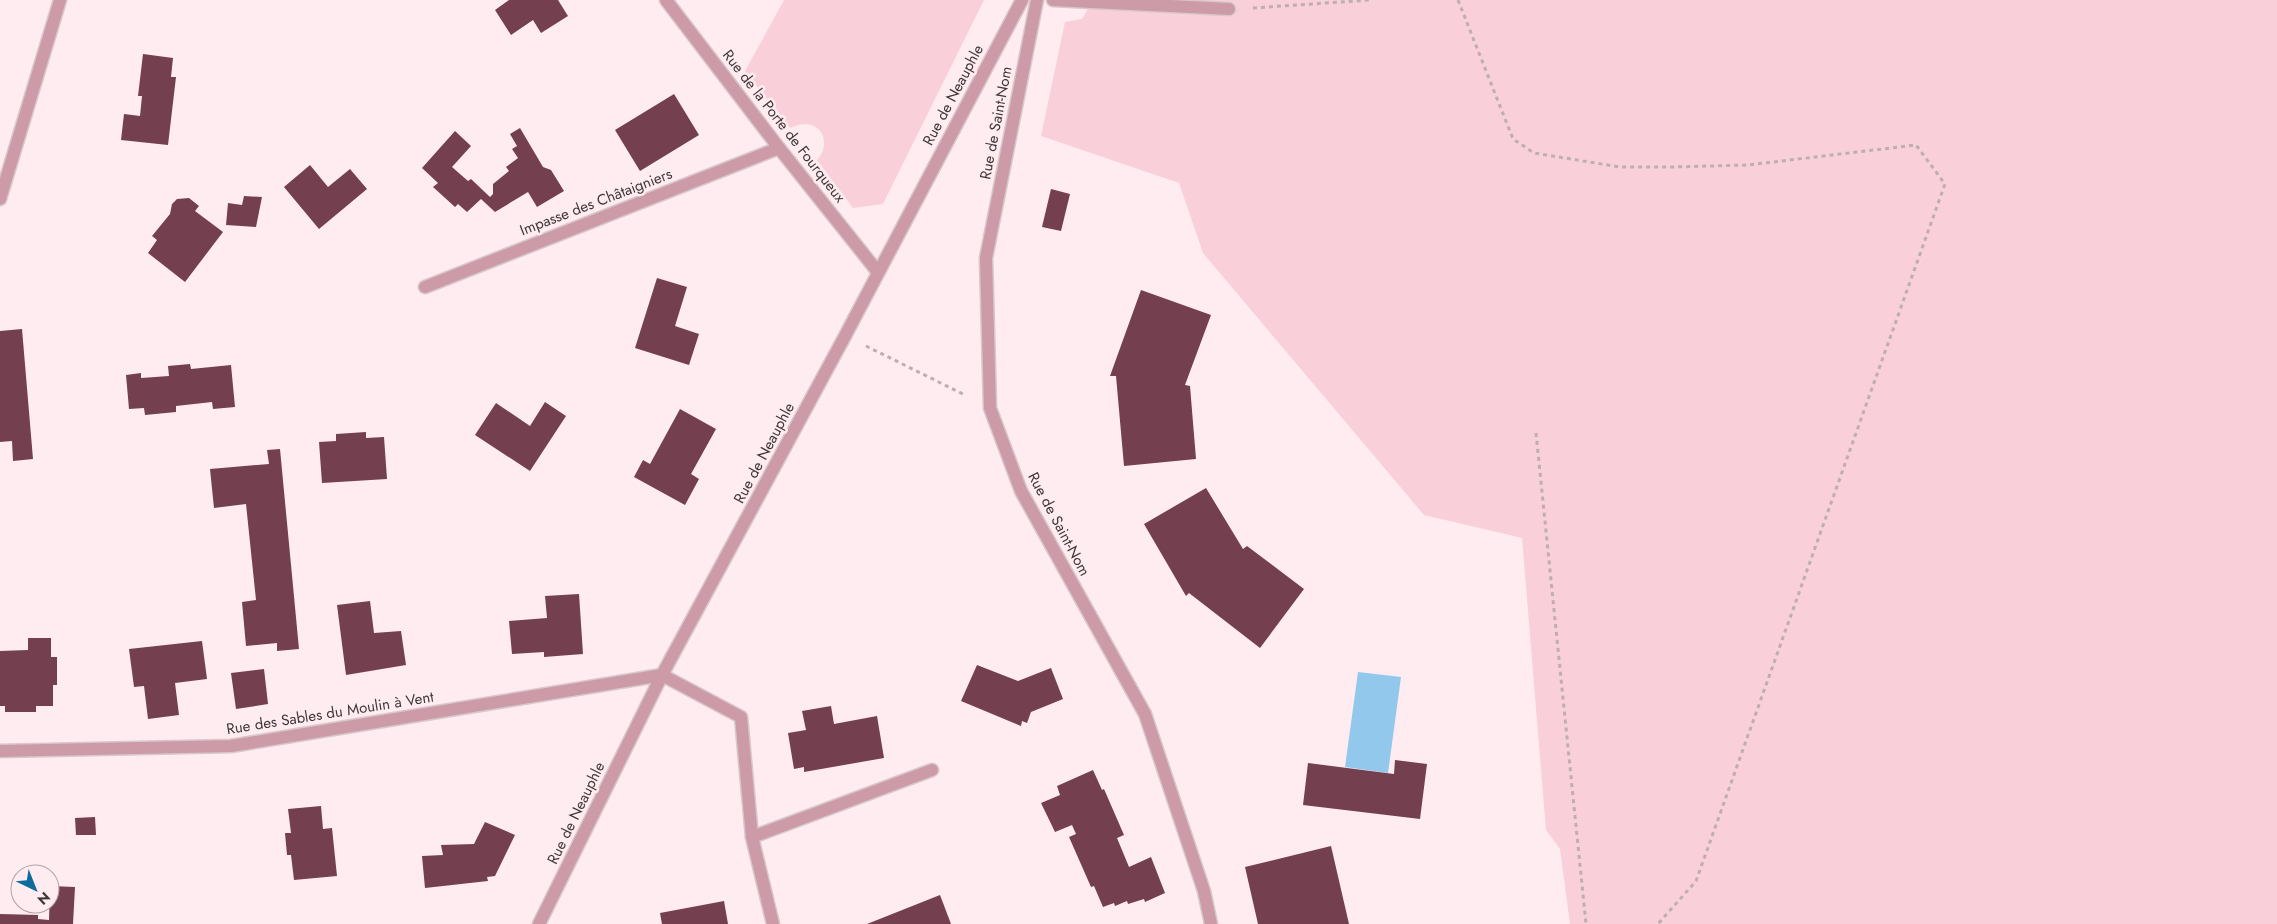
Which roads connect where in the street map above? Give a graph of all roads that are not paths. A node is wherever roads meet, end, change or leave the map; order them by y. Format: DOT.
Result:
graph roads {
  1 [pos="60,0"];
  2 [pos="666,0"];
  3 [pos="1022,0"];
  4 [pos="1037,0"];
  5 [pos="1053,0"];
  6 [pos="1230,9"];
  7 [pos="779,148"];
  8 [pos="0,199"];
  9 [pos="877,271"];
  10 [pos="425,287"];
  11 [pos="662,676"];
  12 [pos="0,751"];
  13 [pos="932,770"];
  14 [pos="752,837"];
  15 [pos="539,924"];
  16 [pos="773,924"];
  17 [pos="1211,924"];
  1 -- 8 [label="street"];
  2 -- 7 [label="street, Rue de la Porte de Fourqueux"];
  3 -- 9 [label="street, Rue de Neauphle"];
  4 -- 17 [label="street, Rue de Saint-Nom"];
  5 -- 6 [label="street"];
  7 -- 9 [label="street, Rue de la Porte de Fourqueux"];
  7 -- 10 [label="street, Impasse des Châtaigniers"];
  9 -- 11 [label="street, Rue de Neauphle"];
  11 -- 12 [label="street, Rue des Sables du Moulin à Vent"];
  11 -- 14 [label="street"];
  11 -- 15 [label="street, Rue de Neauphle"];
  13 -- 14 [label="street"];
  14 -- 16 [label="street"];
}
